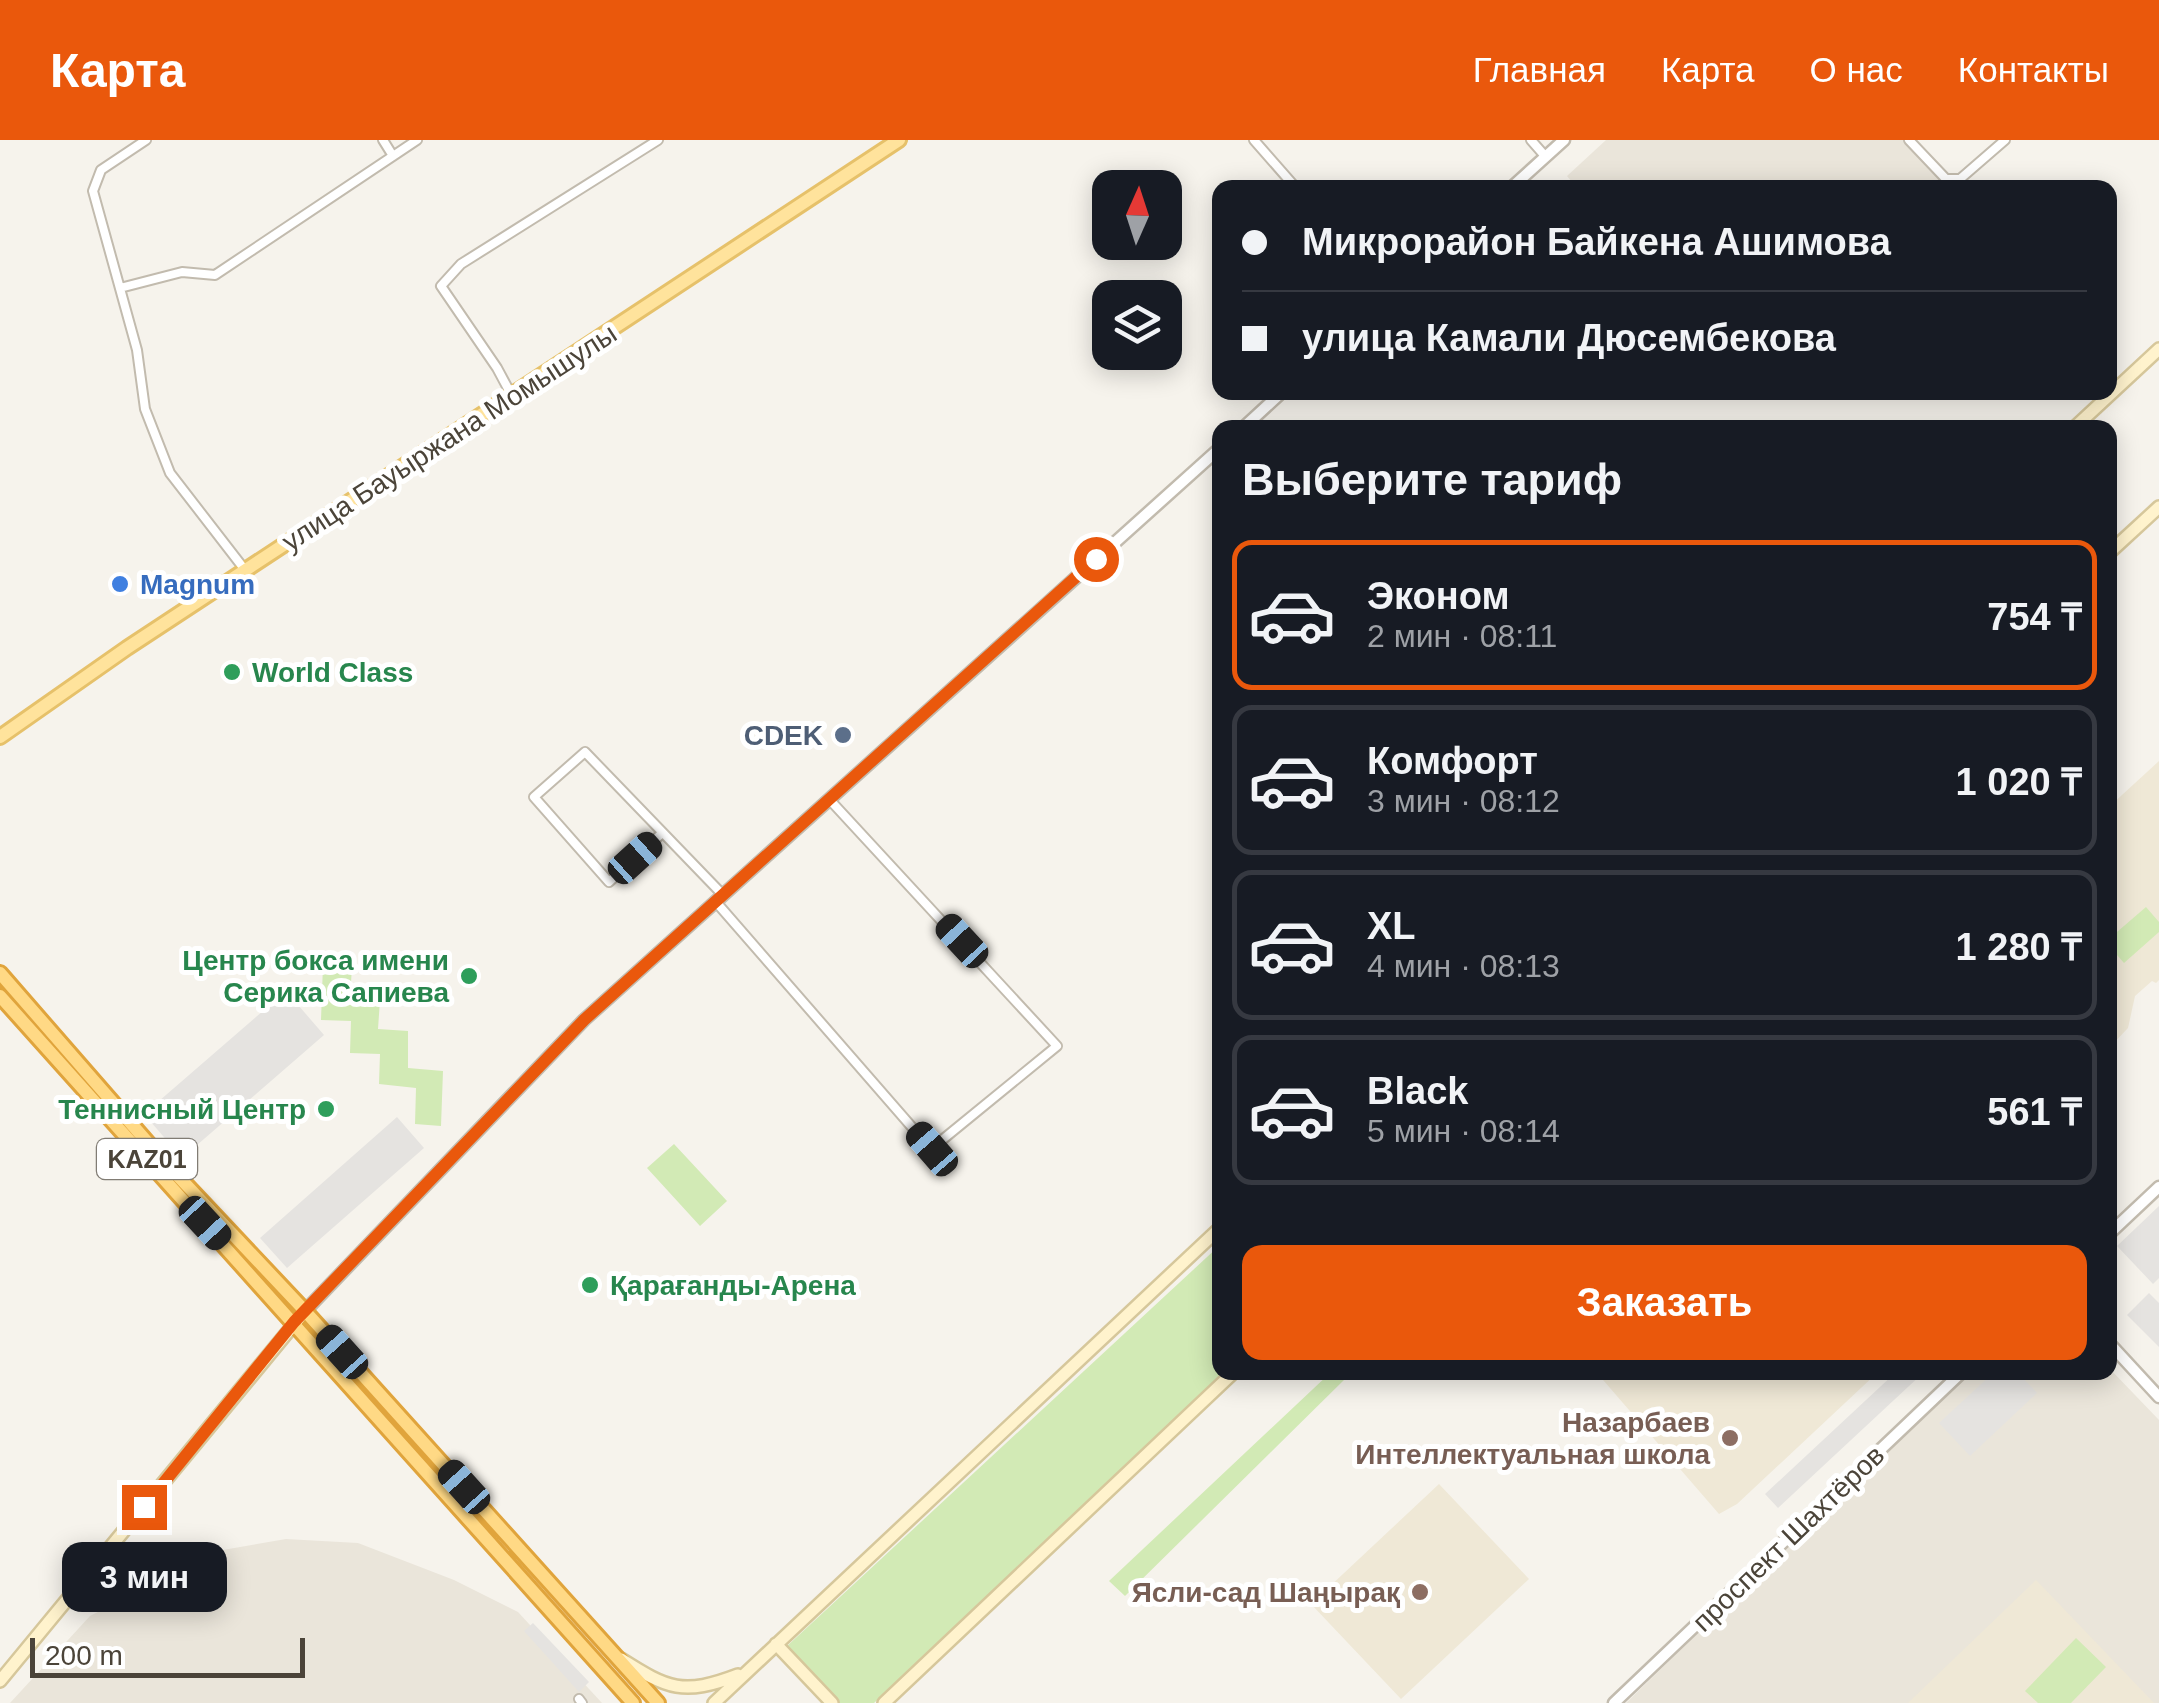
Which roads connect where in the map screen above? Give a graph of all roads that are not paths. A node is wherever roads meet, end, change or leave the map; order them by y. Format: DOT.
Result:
graph roads {
  1 [pos="146,140"];
  2 [pos="383,140"];
  3 [pos="417,140"];
  4 [pos="658,140"];
  5 [pos="900,140"];
  6 [pos="1254,140"];
  7 [pos="1531,140"];
  8 [pos="1564,140"];
  9 [pos="1909,140"];
  10 [pos="2005,140"];
  11 [pos="406,143"];
  12 [pos="393,156"];
  13 [pos="1545,156"];
  14 [pos="1289,180"];
  15 [pos="1519,180"];
  16 [pos="120,288"];
  17 [pos="2159,349"];
  18 [pos="2117,388"];
  19 [pos="512,396"];
  20 [pos="1273,400"];
  21 [pos="2104,400"];
  22 [pos="1252,420"];
  23 [pos="2083,420"];
  24 [pos="1212,455"];
  25 [pos="2159,507"];
  26 [pos="2117,546"];
  27 [pos="245,570"];
  28 [pos="0,737"];
  29 [pos="830,799"];
  30 [pos="661,834"];
  31 [pos="720,898"];
  32 [pos="0,973"];
  33 [pos="0,996"];
  34 [pos="2159,1187"];
  35 [pos="2117,1227"];
  36 [pos="1212,1235"];
  37 [pos="305,1311"];
  38 [pos="294,1322"];
  39 [pos="2117,1352"];
  40 [pos="1226,1380"];
  41 [pos="1954,1380"];
  42 [pos="2159,1397"];
  43 [pos="776,1644"];
  44 [pos="613,1654"];
  45 [pos="746,1672"];
  46 [pos="0,1681"];
  47 [pos="633,1703"];
  48 [pos="658,1703"];
  49 [pos="714,1703"];
  50 [pos="832,1703"];
  51 [pos="884,1703"];
  52 [pos="1614,1703"];
  1 -- 16 [label="street"];
  2 -- 12 [label="street"];
  3 -- 11 [label="street"];
  4 -- 19 [label="street"];
  5 -- 19 [label="main road, улица Бауыржана Момышулы"];
  6 -- 14 [label="street"];
  7 -- 13 [label="street"];
  8 -- 13 [label="street"];
  9 -- 10 [label="street"];
  11 -- 12 [label="street"];
  12 -- 16 [label="street"];
  13 -- 15 [label="street"];
  16 -- 27 [label="street"];
  17 -- 18 [label="main road"];
  19 -- 27 [label="main road, улица Бауыржана Момышулы"];
  20 -- 22 [label="street"];
  21 -- 23 [label="main road"];
  24 -- 29 [label="street"];
  25 -- 26 [label="main road"];
  27 -- 28 [label="main road, улица Бауыржана Момышулы"];
  29 -- 31 [label="street"];
  29 -- 31 [label="street"];
  30 -- 30 [label="street"];
  30 -- 31 [label="street"];
  31 -- 37 [label="street"];
  32 -- 37 [label="highway, KАZ01"];
  33 -- 38 [label="highway, KАZ01"];
  34 -- 35 [label="street"];
  36 -- 43 [label="main road"];
  37 -- 38 [label="main road"];
  37 -- 44 [label="highway, KАZ01"];
  38 -- 46 [label="main road"];
  38 -- 47 [label="highway, KАZ01"];
  39 -- 42 [label="street"];
  40 -- 51 [label="main road"];
  41 -- 52 [label="street, проспект Шахтёров"];
  43 -- 45 [label="main road"];
  43 -- 50 [label="main road"];
  44 -- 45 [label="main road"];
  44 -- 48 [label="highway, KАZ01"];
  45 -- 49 [label="main road"];
}
